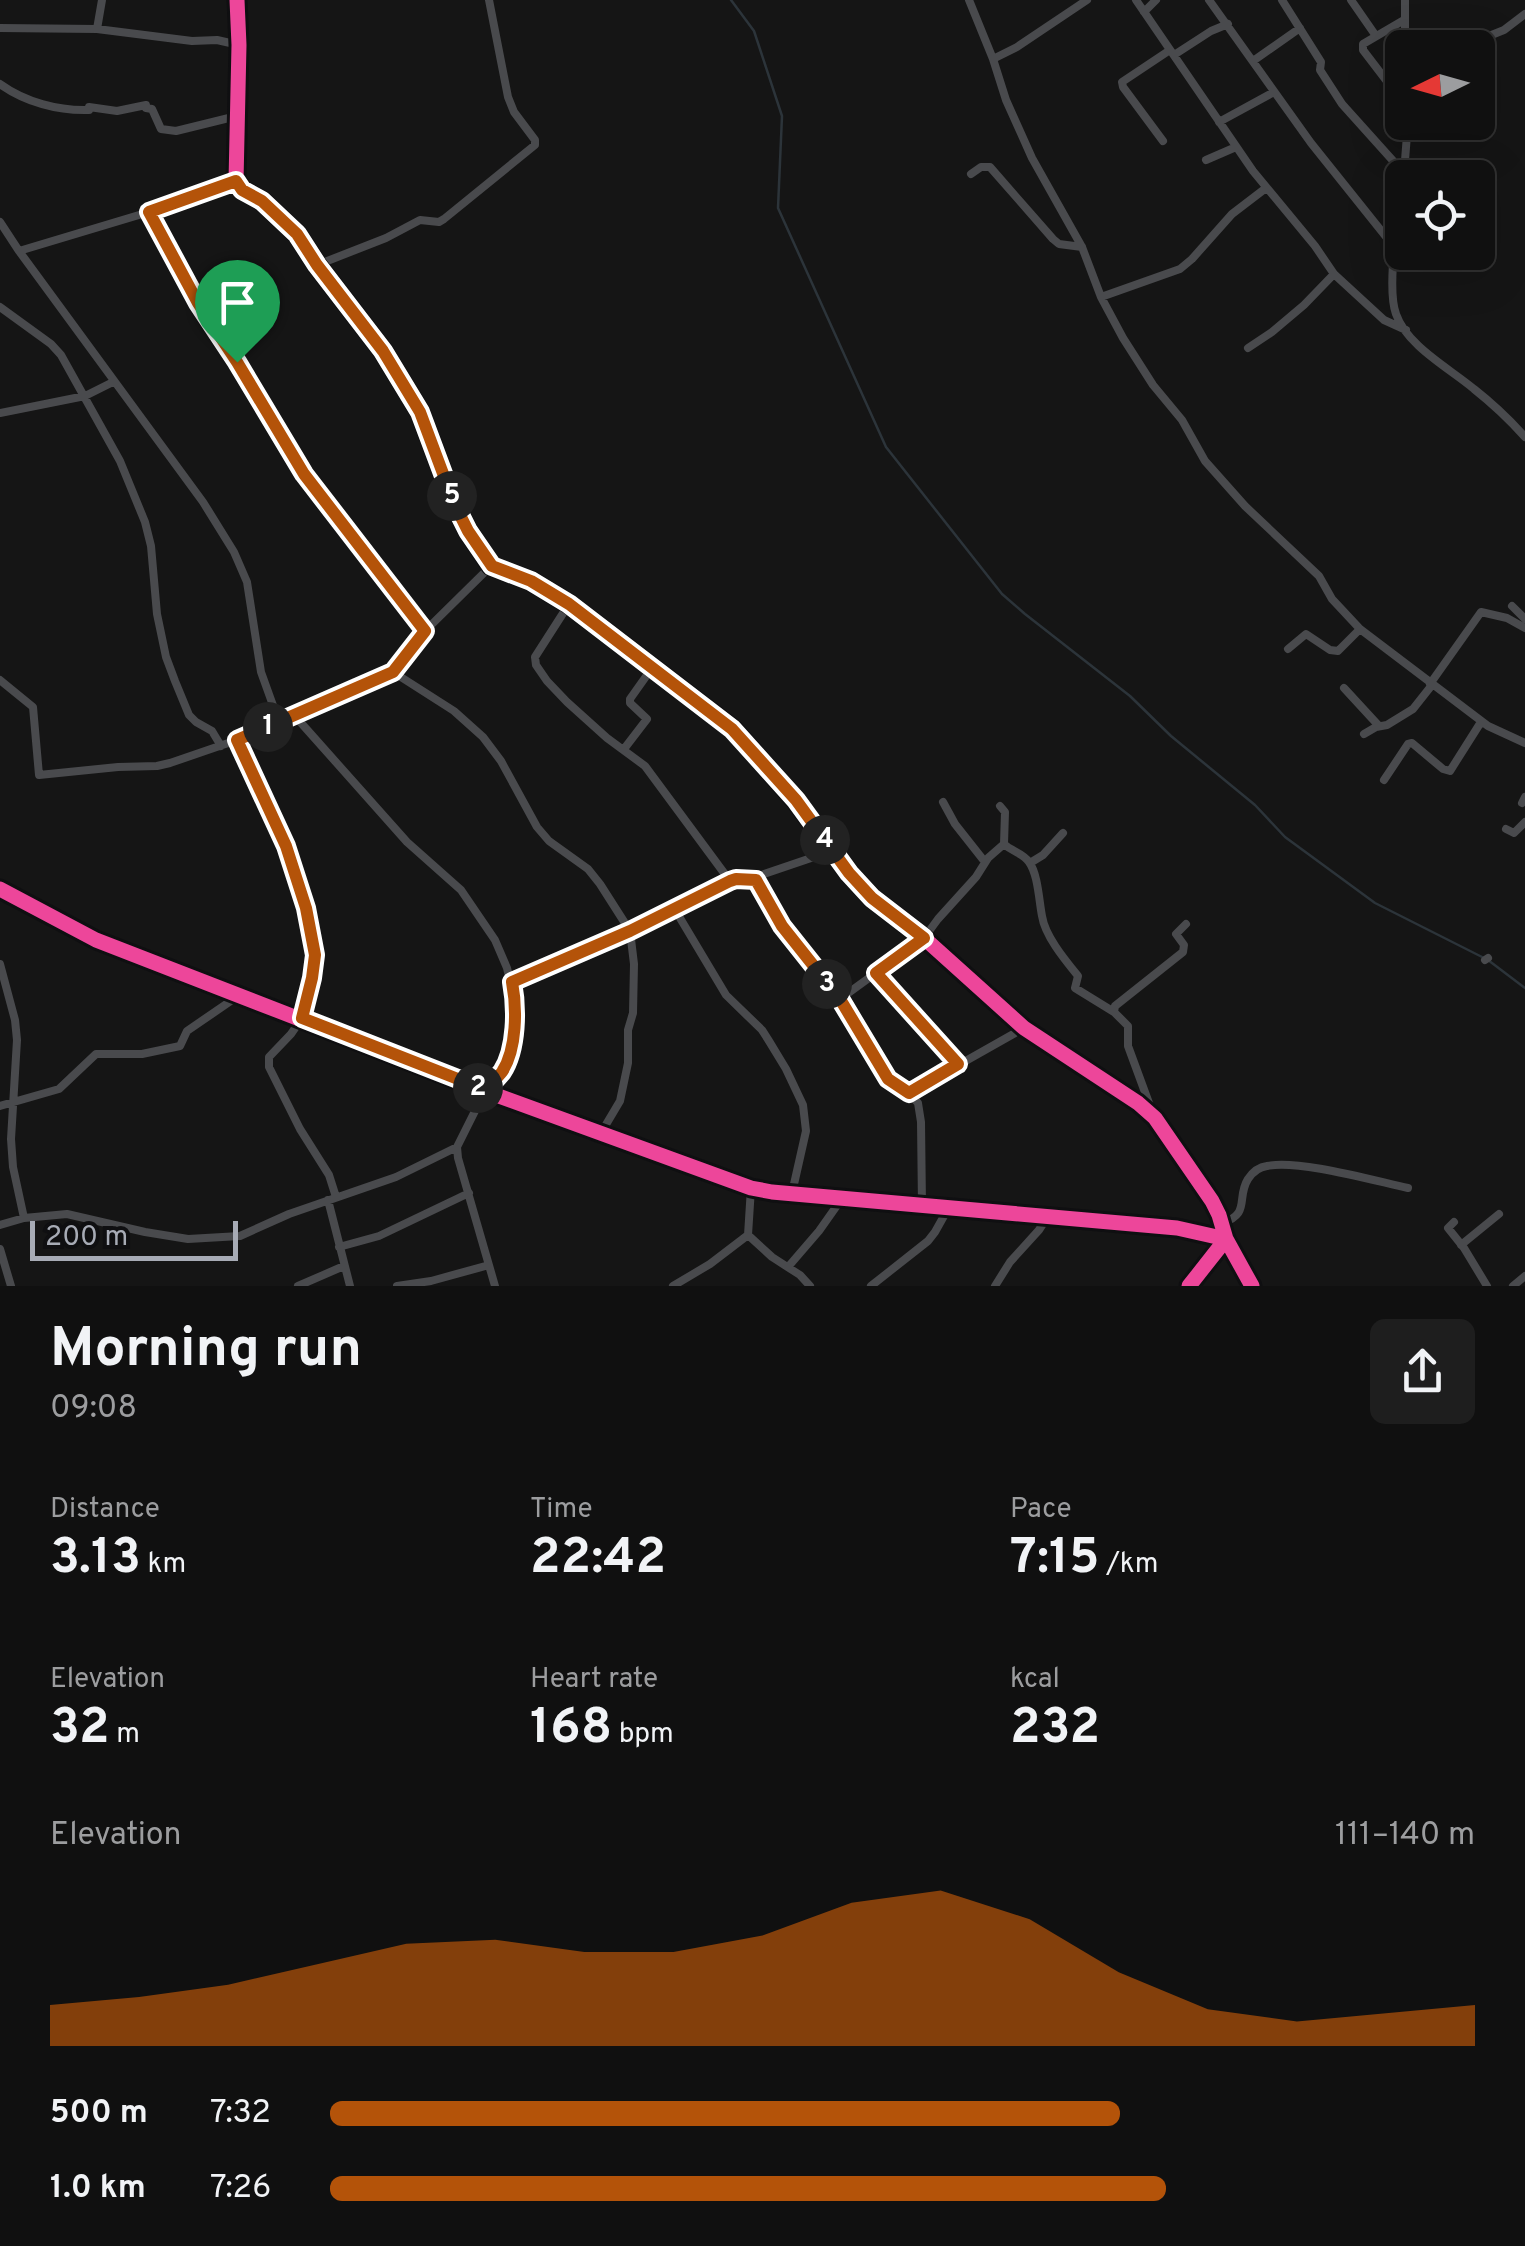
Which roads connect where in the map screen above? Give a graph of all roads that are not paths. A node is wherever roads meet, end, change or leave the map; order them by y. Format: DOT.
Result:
graph roads {
  1 [pos="102,0"];
  2 [pos="237,0"];
  3 [pos="488,0"];
  4 [pos="969,0"];
  5 [pos="1087,0"];
  6 [pos="1136,0"];
  7 [pos="1156,0"];
  8 [pos="1209,0"];
  9 [pos="1282,0"];
  10 [pos="1350,0"];
  11 [pos="1405,0"];
  12 [pos="1144,12"];
  13 [pos="1525,14"];
  14 [pos="1404,20"];
  15 [pos="1228,24"];
  16 [pos="0,28"];
  17 [pos="1300,28"];
  18 [pos="97,29"];
  19 [pos="1404,30"];
  20 [pos="1495,34"];
  21 [pos="1376,36"];
  22 [pos="239,45"];
  23 [pos="1172,53"];
  24 [pos="993,59"];
  25 [pos="1253,60"];
  26 [pos="1385,78"];
  27 [pos="0,84"];
  28 [pos="1274,92"];
  29 [pos="237,116"];
  30 [pos="1219,122"];
  31 [pos="1163,142"];
  32 [pos="1236,147"];
  33 [pos="1206,160"];
  34 [pos="1389,160"];
  35 [pos="971,174"];
  36 [pos="236,181"];
  37 [pos="1266,188"];
  38 [pos="149,212"];
  39 [pos="0,222"];
  40 [pos="1385,236"];
  41 [pos="1082,247"];
  42 [pos="19,252"];
  43 [pos="317,265"];
  44 [pos="1395,270"];
  45 [pos="1334,274"];
  46 [pos="1100,296"];
  47 [pos="0,307"];
  48 [pos="1406,330"];
  49 [pos="1248,348"];
  50 [pos="112,382"];
  51 [pos="85,396"];
  52 [pos="0,413"];
  53 [pos="1525,437"];
  54 [pos="492,566"];
  55 [pos="569,604"];
  56 [pos="1512,606"];
  57 [pos="1525,619"];
  58 [pos="1525,628"];
  59 [pos="1360,629"];
  60 [pos="425,631"];
  61 [pos="1288,649"];
  62 [pos="652,668"];
  63 [pos="393,672"];
  64 [pos="0,680"];
  65 [pos="1431,685"];
  66 [pos="1344,688"];
  67 [pos="294,715"];
  68 [pos="279,722"];
  69 [pos="1482,722"];
  70 [pos="1379,726"];
  71 [pos="1364,734"];
  72 [pos="237,740"];
  73 [pos="1525,743"];
  74 [pos="222,746"];
  75 [pos="624,749"];
  76 [pos="1384,780"];
  77 [pos="943,802"];
  78 [pos="1000,806"];
  79 [pos="1525,822"];
  80 [pos="1506,829"];
  81 [pos="1064,833"];
  82 [pos="1004,844"];
  83 [pos="830,847"];
  84 [pos="985,862"];
  85 [pos="1030,863"];
  86 [pos="756,880"];
  87 [pos="730,881"];
  88 [pos="0,889"];
  89 [pos="674,908"];
  90 [pos="1186,924"];
  91 [pos="630,931"];
  92 [pos="924,938"];
  93 [pos="0,964"];
  94 [pos="876,973"];
  95 [pos="512,982"];
  96 [pos="238,996"];
  97 [pos="840,999"];
  98 [pos="1114,1012"];
  99 [pos="302,1018"];
  100 [pos="15,1020"];
  101 [pos="0,1022"];
  102 [pos="1024,1028"];
  103 [pos="958,1064"];
  104 [pos="486,1090"];
  105 [pos="909,1093"];
  106 [pos="14,1102"];
  107 [pos="0,1106"];
  108 [pos="1155,1118"];
  109 [pos="601,1134"];
  110 [pos="458,1147"];
  111 [pos="751,1188"];
  112 [pos="1408,1188"];
  113 [pos="469,1193"];
  114 [pos="792,1194"];
  115 [pos="332,1198"];
  116 [pos="843,1198"];
  117 [pos="922,1206"];
  118 [pos="949,1207"];
  119 [pos="1499,1214"];
  120 [pos="1048,1216"];
  121 [pos="24,1218"];
  122 [pos="1454,1222"];
  123 [pos="1222,1223"];
  124 [pos="0,1225"];
  125 [pos="748,1234"];
  126 [pos="1226,1240"];
  127 [pos="1461,1245"];
  128 [pos="340,1247"];
  129 [pos="0,1249"];
  130 [pos="489,1264"];
  131 [pos="344,1266"];
  132 [pos="788,1267"];
  133 [pos="1525,1276"];
  134 [pos="11,1286"];
  135 [pos="298,1286"];
  136 [pos="350,1286"];
  137 [pos="397,1286"];
  138 [pos="495,1286"];
  139 [pos="673,1286"];
  140 [pos="810,1286"];
  141 [pos="871,1286"];
  142 [pos="995,1286"];
  143 [pos="1189,1286"];
  144 [pos="1252,1286"];
  145 [pos="1486,1286"];
  146 [pos="1514,1286"];
  1 -- 18 [label="street"];
  2 -- 22 [label="street"];
  3 -- 43 [label="street"];
  4 -- 24 [label="street"];
  5 -- 24 [label="street"];
  6 -- 12 [label="street"];
  7 -- 12 [label="street"];
  8 -- 15 [label="street"];
  9 -- 17 [label="street"];
  10 -- 21 [label="street"];
  11 -- 14 [label="street"];
  12 -- 23 [label="street"];
  13 -- 20 [label="street"];
  14 -- 19 [label="street"];
  14 -- 21 [label="street"];
  15 -- 23 [label="street"];
  15 -- 25 [label="street"];
  16 -- 18 [label="street"];
  17 -- 25 [label="street"];
  17 -- 34 [label="street"];
  18 -- 22 [label="street"];
  21 -- 26 [label="street"];
  22 -- 29 [label="street"];
  23 -- 30 [label="street"];
  23 -- 31 [label="street"];
  24 -- 41 [label="street"];
  25 -- 28 [label="street"];
  27 -- 29 [label="street"];
  28 -- 30 [label="street"];
  28 -- 40 [label="street"];
  29 -- 36 [label="street"];
  30 -- 32 [label="street"];
  32 -- 33 [label="street"];
  32 -- 37 [label="street"];
  35 -- 41 [label="street"];
  36 -- 38 [label="street"];
  36 -- 43 [label="street"];
  37 -- 45 [label="street"];
  37 -- 46 [label="street"];
  38 -- 42 [label="street"];
  38 -- 60 [label="street"];
  39 -- 42 [label="street"];
  41 -- 46 [label="street"];
  42 -- 50 [label="street"];
  43 -- 54 [label="street"];
  44 -- 48 [label="street"];
  45 -- 48 [label="street"];
  45 -- 49 [label="street"];
  46 -- 59 [label="street"];
  47 -- 51 [label="street"];
  48 -- 53 [label="street"];
  50 -- 51 [label="street"];
  50 -- 68 [label="street"];
  51 -- 52 [label="street"];
  51 -- 74 [label="street"];
  54 -- 55 [label="street"];
  54 -- 60 [label="street"];
  55 -- 62 [label="street"];
  55 -- 75 [label="street"];
  56 -- 57 [label="street"];
  58 -- 65 [label="street"];
  59 -- 61 [label="street"];
  59 -- 65 [label="street"];
  60 -- 63 [label="street"];
  62 -- 75 [label="street"];
  62 -- 83 [label="street"];
  63 -- 67 [label="street"];
  63 -- 91 [label="street"];
  64 -- 74 [label="street"];
  65 -- 69 [label="street"];
  65 -- 70 [label="street"];
  66 -- 70 [label="street"];
  67 -- 68 [label="street"];
  67 -- 95 [label="street"];
  68 -- 72 [label="street"];
  69 -- 73 [label="street"];
  69 -- 76 [label="street"];
  70 -- 71 [label="street"];
  72 -- 74 [label="street"];
  72 -- 99 [label="street"];
  75 -- 87 [label="street"];
  77 -- 84 [label="street"];
  78 -- 82 [label="street"];
  79 -- 80 [label="street"];
  81 -- 85 [label="street"];
  82 -- 84 [label="street"];
  82 -- 85 [label="street"];
  83 -- 86 [label="street"];
  83 -- 92 [label="street"];
  84 -- 92 [label="street"];
  85 -- 98 [label="street"];
  86 -- 87 [label="street"];
  86 -- 97 [label="street"];
  87 -- 89 [label="street"];
  88 -- 96 [label="street"];
  89 -- 91 [label="street"];
  89 -- 114 [label="street"];
  90 -- 98 [label="street"];
  91 -- 95 [label="street"];
  91 -- 109 [label="street"];
  92 -- 94 [label="street"];
  92 -- 102 [label="street"];
  93 -- 100 [label="street"];
  94 -- 97 [label="street"];
  94 -- 103 [label="street"];
  95 -- 104 [label="street"];
  96 -- 99 [label="street"];
  96 -- 106 [label="street"];
  97 -- 105 [label="street"];
  98 -- 108 [label="street"];
  99 -- 104 [label="street"];
  99 -- 115 [label="street"];
  100 -- 101 [label="street"];
  100 -- 106 [label="street"];
  102 -- 103 [label="street"];
  102 -- 108 [label="street"];
  103 -- 105 [label="street"];
  104 -- 109 [label="street"];
  104 -- 110 [label="street"];
  105 -- 117 [label="street"];
  106 -- 107 [label="street"];
  106 -- 121 [label="street"];
  108 -- 123 [label="street"];
  109 -- 111 [label="street"];
  110 -- 113 [label="street"];
  110 -- 115 [label="street"];
  111 -- 114 [label="street"];
  111 -- 125 [label="street"];
  112 -- 123 [label="street"];
  113 -- 128 [label="street"];
  113 -- 130 [label="street"];
  114 -- 116 [label="street"];
  115 -- 121 [label="street"];
  115 -- 128 [label="street"];
  116 -- 117 [label="street"];
  116 -- 132 [label="street"];
  117 -- 118 [label="street"];
  118 -- 120 [label="street"];
  118 -- 141 [label="street"];
  119 -- 127 [label="street"];
  120 -- 126 [label="street"];
  120 -- 142 [label="street"];
  121 -- 124 [label="street"];
  122 -- 127 [label="street"];
  123 -- 126 [label="street"];
  125 -- 132 [label="street"];
  125 -- 139 [label="street"];
  126 -- 143 [label="street"];
  126 -- 144 [label="street"];
  127 -- 145 [label="street"];
  128 -- 131 [label="street"];
  129 -- 134 [label="street"];
  130 -- 137 [label="street"];
  130 -- 138 [label="street"];
  131 -- 135 [label="street"];
  131 -- 136 [label="street"];
  132 -- 140 [label="street"];
  133 -- 146 [label="street"];
}
